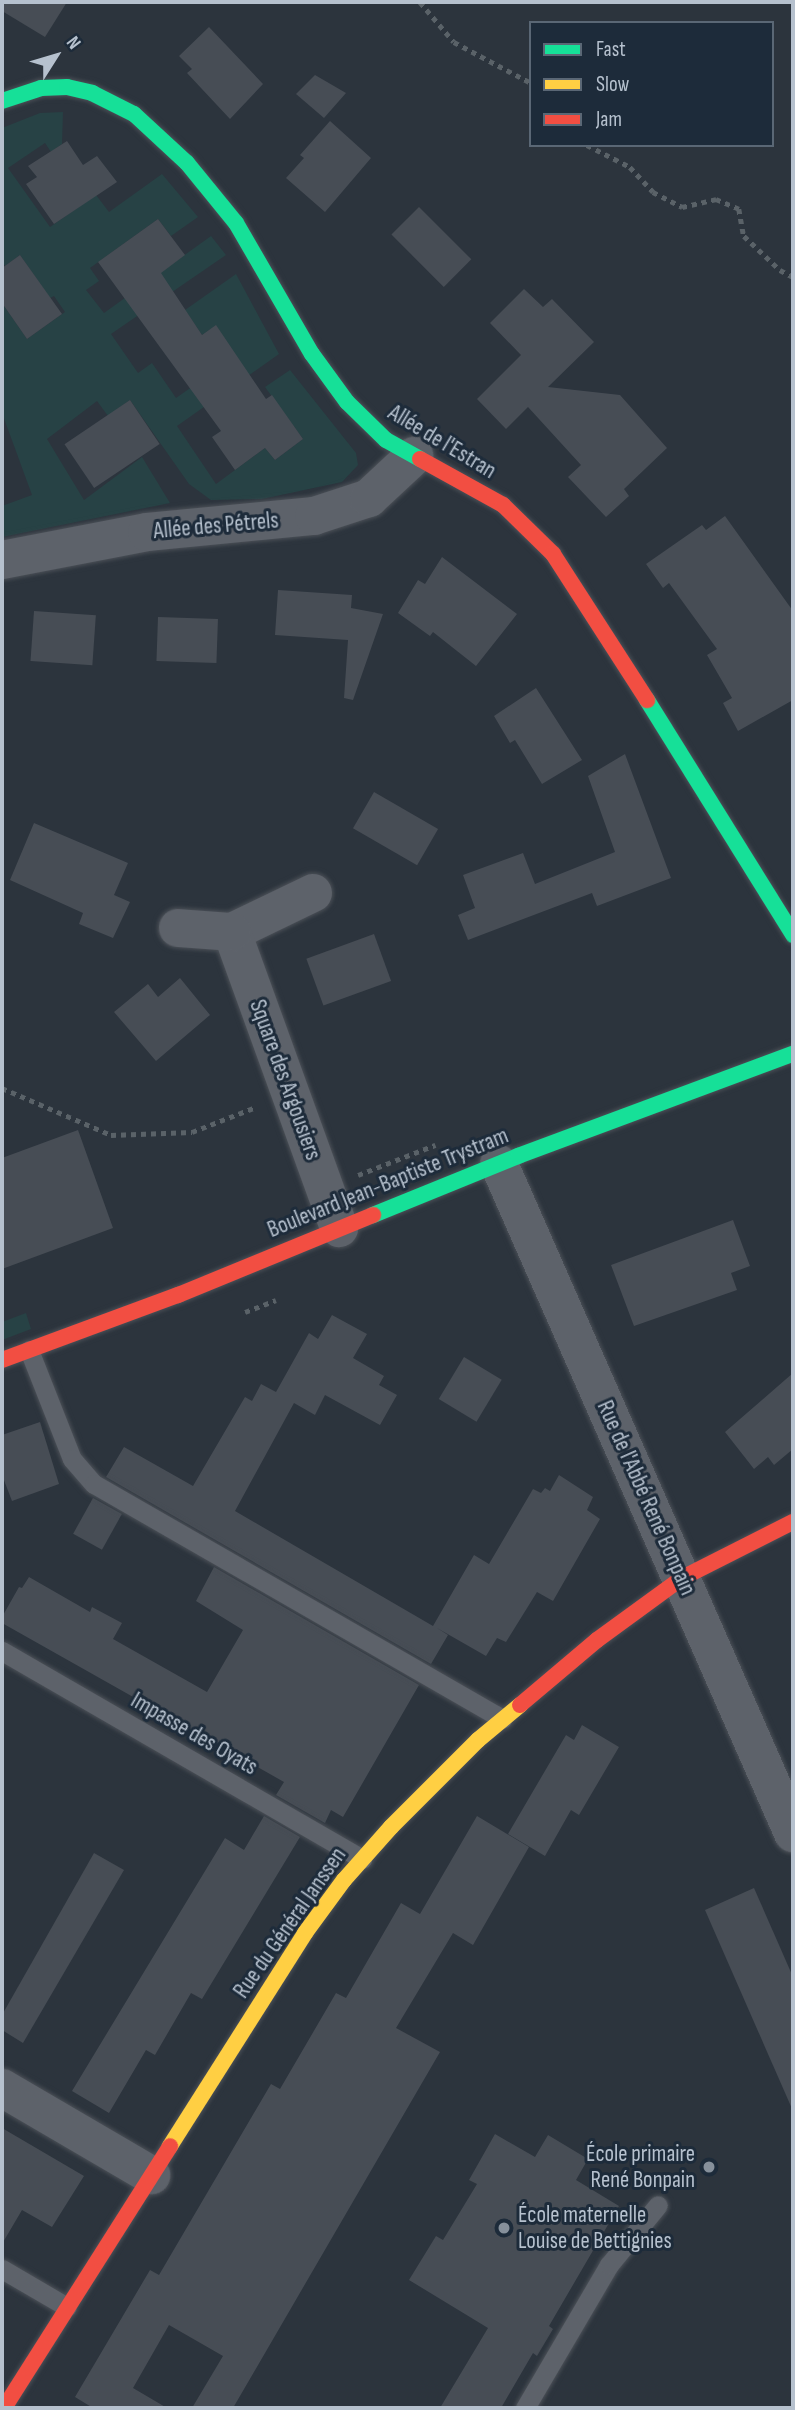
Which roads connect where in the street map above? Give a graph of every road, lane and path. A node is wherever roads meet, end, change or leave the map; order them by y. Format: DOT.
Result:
graph roads {
  1 [pos="420,2"];
  2 [pos="529,82"];
  3 [pos="2,101"];
  4 [pos="591,147"];
  5 [pos="793,277"];
  6 [pos="414,456"];
  7 [pos="2,560"];
  8 [pos="313,893"];
  9 [pos="178,928"];
  10 [pos="232,932"];
  11 [pos="793,935"];
  12 [pos="793,1054"];
  13 [pos="2,1088"];
  14 [pos="290,1093"];
  15 [pos="499,1164"];
  16 [pos="339,1228"];
  17 [pos="29,1350"];
  18 [pos="2,1360"];
  19 [pos="793,1522"];
  20 [pos="682,1578"];
  21 [pos="2,1651"];
  22 [pos="502,1719"];
  23 [pos="793,1833"];
  24 [pos="362,1859"];
  25 [pos="2,2088"];
  26 [pos="150,2175"];
  27 [pos="658,2205"];
  28 [pos="2,2269"];
  29 [pos="67,2307"];
  30 [pos="4,2408"];
  31 [pos="525,2408"];
  1 -- 2 [label="path"];
  3 -- 6 [label="street, Allée de l'Estran"];
  4 -- 5 [label="path"];
  6 -- 7 [label="street, Allée des Pétrels"];
  6 -- 11 [label="street, Allée de l'Estran"];
  8 -- 10 [label="street"];
  9 -- 10 [label="street"];
  10 -- 14 [label="street, Square des Argousiers"];
  12 -- 15 [label="street, Boulevard Jean-Baptiste Trystram"];
  13 -- 14 [label="path"];
  14 -- 16 [label="street, Square des Argousiers"];
  15 -- 16 [label="street, Boulevard Jean-Baptiste Trystram"];
  15 -- 20 [label="street, Rue de l'Abbé René Bonpain"];
  16 -- 17 [label="street, Boulevard Jean-Baptiste Trystram"];
  17 -- 18 [label="street, Boulevard Jean-Baptiste Trystram"];
  17 -- 22 [label="lane"];
  19 -- 20 [label="street, Rue du Général Janssen"];
  20 -- 22 [label="street, Rue du Général Janssen"];
  20 -- 23 [label="street, Rue de l'Abbé René Bonpain"];
  21 -- 24 [label="lane, Impasse des Oyats"];
  22 -- 24 [label="street, Rue du Général Janssen"];
  24 -- 26 [label="street, Rue du Général Janssen"];
  25 -- 26 [label="street"];
  26 -- 29 [label="street, Rue du Général Janssen"];
  27 -- 31 [label="lane"];
  28 -- 29 [label="lane"];
  29 -- 30 [label="street, Rue du Général Janssen"];
}
